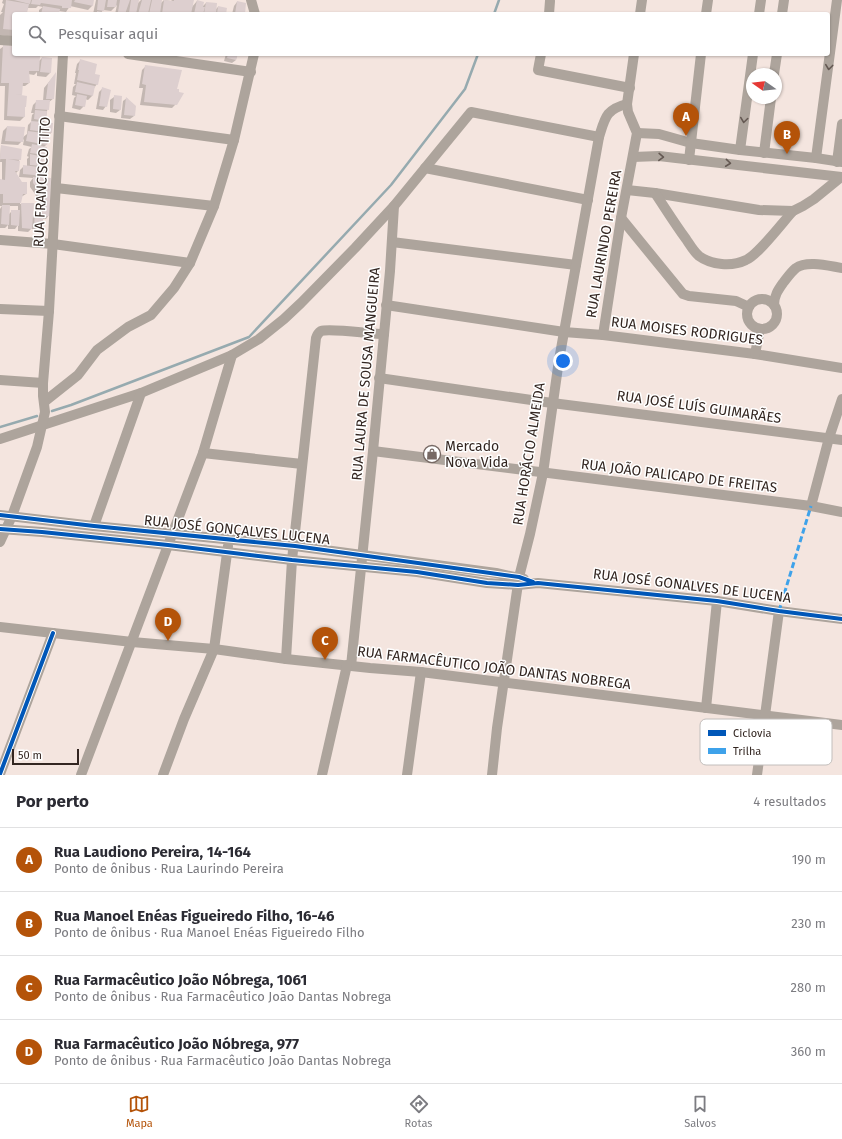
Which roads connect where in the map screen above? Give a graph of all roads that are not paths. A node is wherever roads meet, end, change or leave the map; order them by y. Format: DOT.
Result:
graph roads {
  1 [pos="252,0"];
  2 [pos="642,0"];
  3 [pos="708,0"];
  4 [pos="761,0"];
  5 [pos="784,0"];
  6 [pos="837,0"];
  7 [pos="550,1"];
  8 [pos="254,12"];
  9 [pos="549,12"];
  10 [pos="640,12"];
  11 [pos="706,12"];
  12 [pos="759,12"];
  13 [pos="782,12"];
  14 [pos="0,40"];
  15 [pos="12,41"];
  16 [pos="830,53"];
  17 [pos="63,56"];
  18 [pos="142,56"];
  19 [pos="254,56"];
  20 [pos="541,56"];
  21 [pos="634,56"];
  22 [pos="701,56"];
  23 [pos="754,56"];
  24 [pos="777,56"];
  25 [pos="830,56"];
  26 [pos="775,68"];
  27 [pos="251,72"];
  28 [pos="630,88"];
  29 [pos="627,104"];
  30 [pos="770,104"];
  31 [pos="60,116"];
  32 [pos="842,124"];
  33 [pos="637,133"];
  34 [pos="599,137"];
  35 [pos="234,140"];
  36 [pos="691,142"];
  37 [pos="740,150"];
  38 [pos="764,153"];
  39 [pos="633,157"];
  40 [pos="816,158"];
  41 [pos="690,160"];
  42 [pos="839,162"];
  43 [pos="425,168"];
  44 [pos="842,177"];
  45 [pos="56,188"];
  46 [pos="626,190"];
  47 [pos="655,193"];
  48 [pos="588,200"];
  49 [pos="214,206"];
  50 [pos="394,206"];
  51 [pos="793,211"];
  52 [pos="621,218"];
  53 [pos="0,240"];
  54 [pos="392,242"];
  55 [pos="53,244"];
  56 [pos="190,262"];
  57 [pos="576,266"];
  58 [pos="842,268"];
  59 [pos="386,305"];
  60 [pos="774,305"];
  61 [pos="749,307"];
  62 [pos="0,309"];
  63 [pos="49,311"];
  64 [pos="760,329"];
  65 [pos="564,332"];
  66 [pos="384,334"];
  67 [pos="603,335"];
  68 [pos="755,354"];
  69 [pos="232,355"];
  70 [pos="842,368"];
  71 [pos="379,378"];
  72 [pos="0,380"];
  73 [pos="43,382"];
  74 [pos="141,393"];
  75 [pos="842,399"];
  76 [pos="44,402"];
  77 [pos="552,403"];
  78 [pos="43,425"];
  79 [pos="829,438"];
  80 [pos="0,439"];
  81 [pos="842,440"];
  82 [pos="373,451"];
  83 [pos="203,453"];
  84 [pos="302,464"];
  85 [pos="543,473"];
  86 [pos="811,506"];
  87 [pos="842,512"];
  88 [pos="0,515"];
  89 [pos="12,516"];
  90 [pos="94,526"];
  91 [pos="2,529"];
  92 [pos="172,533"];
  93 [pos="229,538"];
  94 [pos="0,542"];
  95 [pos="168,545"];
  96 [pos="294,546"];
  97 [pos="227,552"];
  98 [pos="363,556"];
  99 [pos="292,560"];
  100 [pos="362,566"];
  101 [pos="518,581"];
  102 [pos="717,601"];
  103 [pos="779,611"];
  104 [pos="842,619"];
  105 [pos="0,627"];
  106 [pos="54,633"];
  107 [pos="132,642"];
  108 [pos="214,649"];
  109 [pos="286,658"];
  110 [pos="349,665"];
  111 [pos="421,672"];
  112 [pos="504,683"];
  113 [pos="706,708"];
  114 [pos="765,715"];
  115 [pos="764,719"];
  116 [pos="796,719"];
  117 [pos="832,724"];
  118 [pos="842,725"];
  119 [pos="758,765"];
  120 [pos="0,774"];
  121 [pos="81,775"];
  122 [pos="162,775"];
  123 [pos="322,775"];
  124 [pos="408,775"];
  125 [pos="492,775"];
  126 [pos="757,775"];
  1 -- 8 [label="street"];
  2 -- 10 [label="street"];
  3 -- 11 [label="street"];
  4 -- 12 [label="street"];
  5 -- 13 [label="street"];
  6 -- 16 [label="street, one-way"];
  7 -- 9 [label="street"];
  14 -- 15 [label="street"];
  17 -- 31 [label="street, RUA FRANCISCO TITO"];
  18 -- 27 [label="street"];
  19 -- 27 [label="street"];
  20 -- 28 [label="street"];
  21 -- 28 [label="street"];
  22 -- 36 [label="street"];
  23 -- 37 [label="street, one-way"];
  24 -- 26 [label="street"];
  25 -- 40 [label="street, one-way"];
  27 -- 35 [label="street"];
  28 -- 29 [label="street"];
  29 -- 33 [label="street"];
  29 -- 34 [label="street, RUA HORÁCIO ALMEIDA"];
  30 -- 38 [label="street"];
  31 -- 35 [label="street"];
  31 -- 45 [label="street, RUA FRANCISCO TITO"];
  32 -- 42 [label="street"];
  33 -- 36 [label="street"];
  33 -- 39 [label="street, RUA LAURINDO PEREIRA"];
  34 -- 43 [label="street"];
  34 -- 48 [label="street, RUA HORÁCIO ALMEIDA"];
  35 -- 49 [label="street"];
  36 -- 37 [label="street"];
  36 -- 41 [label="street"];
  37 -- 38 [label="street"];
  38 -- 40 [label="street"];
  39 -- 41 [label="street, one-way"];
  39 -- 46 [label="street, RUA LAURINDO PEREIRA"];
  40 -- 42 [label="street"];
  41 -- 44 [label="street, one-way"];
  43 -- 48 [label="street"];
  43 -- 50 [label="street"];
  44 -- 51 [label="street"];
  45 -- 49 [label="street"];
  45 -- 55 [label="street, RUA FRANCISCO TITO"];
  46 -- 47 [label="street"];
  46 -- 52 [label="street, RUA LAURINDO PEREIRA"];
  47 -- 51 [label="street"];
  47 -- 51 [label="street"];
  48 -- 57 [label="street, RUA HORÁCIO ALMEIDA"];
  49 -- 56 [label="street"];
  50 -- 54 [label="street, RUA LAURA DE SOUSA MANGUEIRA"];
  50 -- 69 [label="street"];
  52 -- 61 [label="street"];
  52 -- 67 [label="street, RUA LAURINDO PEREIRA"];
  53 -- 55 [label="street"];
  54 -- 57 [label="street"];
  54 -- 59 [label="street, RUA LAURA DE SOUSA MANGUEIRA"];
  55 -- 56 [label="street"];
  55 -- 63 [label="street, RUA FRANCISCO TITO"];
  56 -- 76 [label="street"];
  57 -- 65 [label="street, RUA HORÁCIO ALMEIDA"];
  58 -- 60 [label="street"];
  59 -- 65 [label="street, RUA MOISES RODRIGUES"];
  59 -- 66 [label="street, RUA LAURA DE SOUSA MANGUEIRA"];
  60 -- 61 [label="street"];
  60 -- 64 [label="street"];
  61 -- 64 [label="street"];
  62 -- 63 [label="street"];
  63 -- 73 [label="street, RUA FRANCISCO TITO"];
  64 -- 68 [label="street"];
  65 -- 67 [label="street, RUA MOISES RODRIGUES"];
  65 -- 77 [label="street, RUA HORÁCIO ALMEIDA"];
  66 -- 71 [label="street, RUA LAURA DE SOUSA MANGUEIRA"];
  66 -- 84 [label="street"];
  67 -- 68 [label="street, RUA MOISES RODRIGUES"];
  68 -- 70 [label="street, RUA MOISES RODRIGUES"];
  69 -- 74 [label="street"];
  69 -- 83 [label="street"];
  71 -- 77 [label="street, RUA JOSÉ LUÍS GUIMARÃES"];
  71 -- 82 [label="street, RUA LAURA DE SOUSA MANGUEIRA"];
  72 -- 73 [label="street"];
  73 -- 76 [label="street, RUA FRANCISCO TITO"];
  74 -- 78 [label="street"];
  74 -- 90 [label="street"];
  75 -- 79 [label="street"];
  76 -- 78 [label="street, RUA FRANCISCO TITO"];
  77 -- 79 [label="street, RUA JOSÉ LUÍS GUIMARÃES"];
  77 -- 85 [label="street, RUA HORÁCIO ALMEIDA"];
  78 -- 80 [label="street"];
  78 -- 89 [label="street, RUA FRANCISCO TITO"];
  79 -- 81 [label="street, RUA JOSÉ LUÍS GUIMARÃES"];
  79 -- 86 [label="street"];
  82 -- 85 [label="street, RUA JOÃO PALICAPO DE FREITAS"];
  82 -- 98 [label="street, RUA LAURA DE SOUSA MANGUEIRA"];
  83 -- 84 [label="street"];
  83 -- 92 [label="street"];
  84 -- 96 [label="street"];
  85 -- 86 [label="street, RUA JOÃO PALICAPO DE FREITAS"];
  85 -- 101 [label="street, RUA HORÁCIO ALMEIDA"];
  86 -- 87 [label="street, RUA JOÃO PALICAPO DE FREITAS"];
  88 -- 89 [label="street, RUA JOSÉ GONÇALVES LUCENA"];
  89 -- 90 [label="street, RUA JOSÉ GONÇALVES LUCENA"];
  89 -- 91 [label="street, RUA FRANCISCO TITO"];
  90 -- 92 [label="street, RUA JOSÉ GONÇALVES LUCENA"];
  91 -- 94 [label="street, RUA FRANCISCO TITO"];
  91 -- 95 [label="street, RUA JOSÉ GONÇALVES LUCENA"];
  92 -- 93 [label="street, RUA JOSÉ GONÇALVES LUCENA"];
  92 -- 95 [label="street"];
  93 -- 96 [label="street, RUA JOSÉ GONÇALVES LUCENA"];
  93 -- 97 [label="street"];
  95 -- 97 [label="street, RUA JOSÉ GONÇALVES LUCENA"];
  95 -- 107 [label="street"];
  96 -- 98 [label="street, RUA JOSÉ GONÇALVES LUCENA"];
  96 -- 99 [label="street"];
  97 -- 99 [label="street, RUA JOSÉ GONÇALVES LUCENA"];
  97 -- 108 [label="street"];
  98 -- 100 [label="street, RUA LAURA DE SOUSA MANGUEIRA"];
  98 -- 101 [label="street, RUA JOSÉ GONÇALVES LUCENA"];
  99 -- 100 [label="street, RUA JOSÉ GONÇALVES LUCENA"];
  99 -- 109 [label="street"];
  100 -- 101 [label="street, RUA JOSÉ GONÇALVES LUCENA"];
  100 -- 110 [label="street, RUA LAURA DE SOUSA MANGUEIRA"];
  101 -- 102 [label="street, RUA JOSÉ GONALVES DE LUCENA"];
  101 -- 112 [label="street, RUA HORÁCIO ALMEIDA"];
  102 -- 103 [label="street, RUA JOSÉ GONALVES DE LUCENA"];
  102 -- 113 [label="street"];
  103 -- 104 [label="street, RUA JOSÉ GONALVES DE LUCENA"];
  103 -- 114 [label="street"];
  105 -- 106 [label="street, RUA FARMACÊUTICO JOÃO DANTAS NOBREGA"];
  106 -- 107 [label="street, RUA FARMACÊUTICO JOÃO DANTAS NOBREGA"];
  106 -- 120 [label="street"];
  107 -- 108 [label="street, RUA FARMACÊUTICO JOÃO DANTAS NOBREGA"];
  107 -- 121 [label="street"];
  108 -- 109 [label="street, RUA FARMACÊUTICO JOÃO DANTAS NOBREGA"];
  108 -- 122 [label="street"];
  109 -- 110 [label="street, RUA FARMACÊUTICO JOÃO DANTAS NOBREGA"];
  110 -- 111 [label="street, RUA FARMACÊUTICO JOÃO DANTAS NOBREGA"];
  110 -- 123 [label="street, RUA LAURA DE SOUSA MANGUEIRA"];
  111 -- 112 [label="street, RUA FARMACÊUTICO JOÃO DANTAS NOBREGA"];
  111 -- 124 [label="street"];
  112 -- 113 [label="street, RUA FARMACÊUTICO JOÃO DANTAS NOBREGA"];
  112 -- 125 [label="street, RUA HORÁCIO ALMEIDA"];
  113 -- 114 [label="street, RUA FARMACÊUTICO JOÃO DANTAS NOBREGA"];
  114 -- 115 [label="street"];
  114 -- 116 [label="street, RUA FARMACÊUTICO JOÃO DANTAS NOBREGA"];
  117 -- 118 [label="street, RUA FARMACÊUTICO JOÃO DANTAS NOBREGA"];
  119 -- 126 [label="street"];
}
